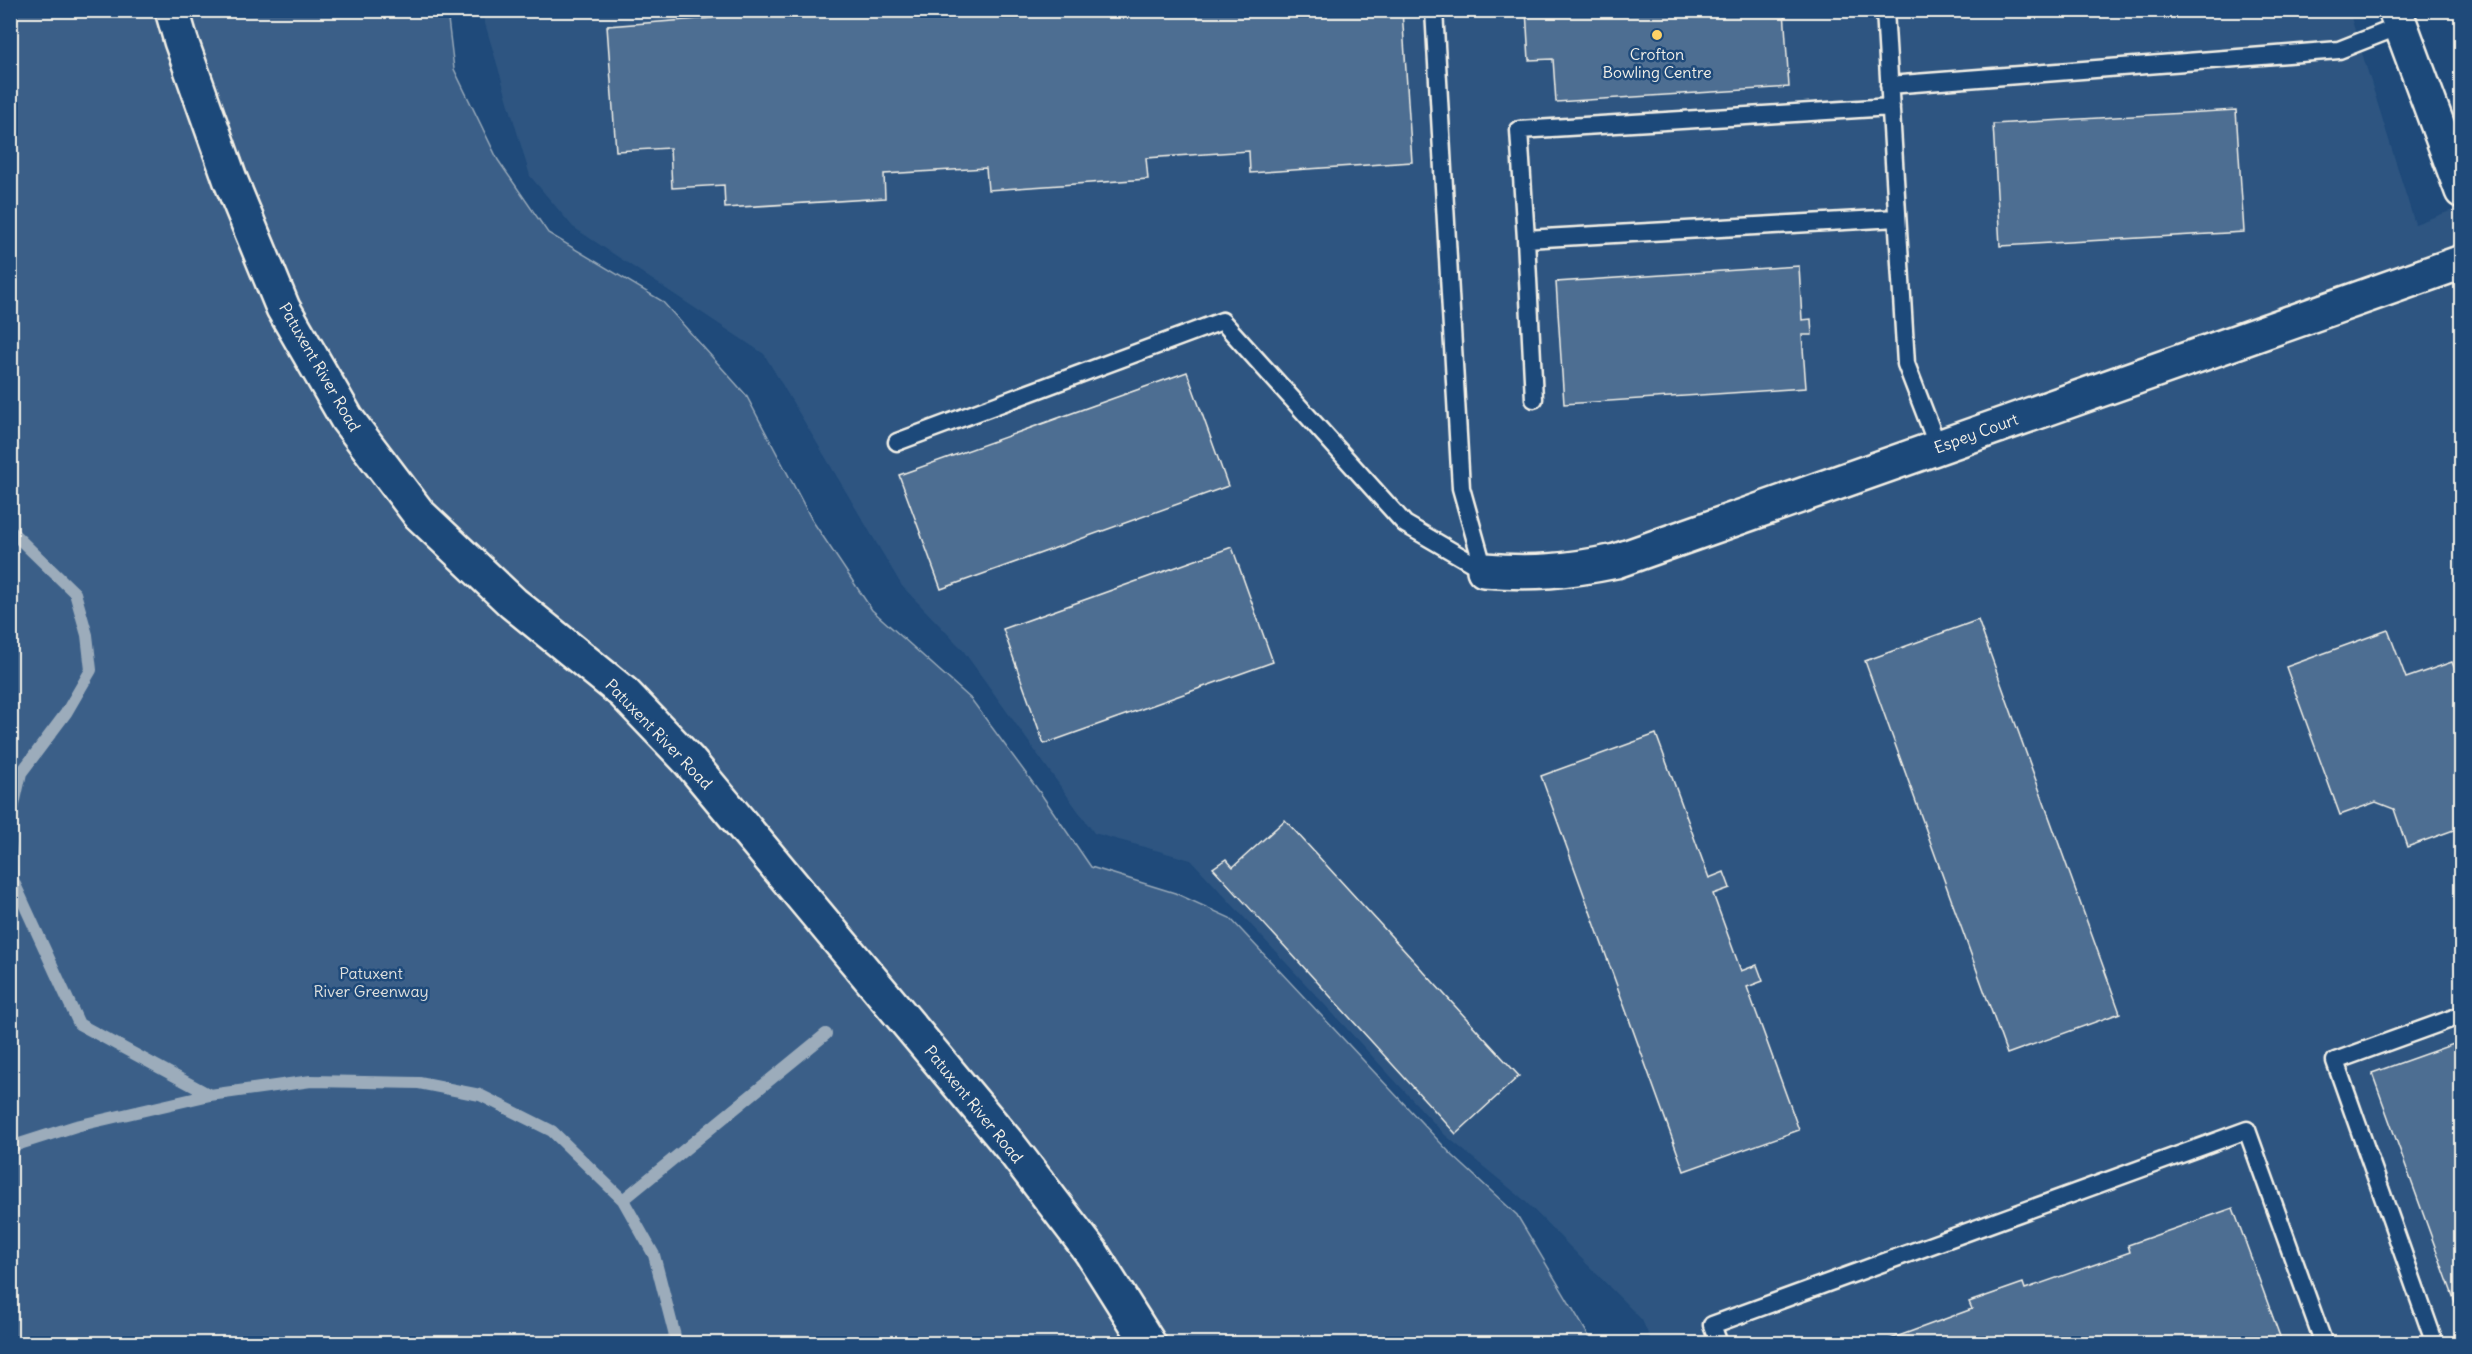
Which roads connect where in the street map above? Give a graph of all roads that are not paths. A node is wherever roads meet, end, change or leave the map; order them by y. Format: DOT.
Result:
graph roads {
  1 [pos="172,10"];
  2 [pos="1434,10"];
  3 [pos="1885,10"];
  4 [pos="2398,18"];
  5 [pos="1889,85"];
  6 [pos="1891,107"];
  7 [pos="2462,191"];
  8 [pos="1897,218"];
  9 [pos="1526,239"];
  10 [pos="2462,262"];
  11 [pos="1534,399"];
  12 [pos="897,442"];
  13 [pos="1938,447"];
  14 [pos="1484,570"];
  15 [pos="2462,1015"];
  16 [pos="1149,1344"];
  17 [pos="1719,1344"];
  18 [pos="2324,1344"];
  19 [pos="2435,1344"];
  1 -- 16 [label="street, Patuxent River Road"];
  2 -- 14 [label="lane"];
  3 -- 5 [label="lane"];
  4 -- 5 [label="lane"];
  4 -- 7 [label="street"];
  5 -- 6 [label="lane"];
  6 -- 8 [label="lane"];
  6 -- 9 [label="lane"];
  8 -- 9 [label="lane"];
  8 -- 13 [label="lane"];
  9 -- 11 [label="lane"];
  10 -- 13 [label="street, Espey Court"];
  12 -- 14 [label="lane"];
  13 -- 14 [label="street, Espey Court"];
  15 -- 19 [label="lane"];
  17 -- 18 [label="lane"];
}
